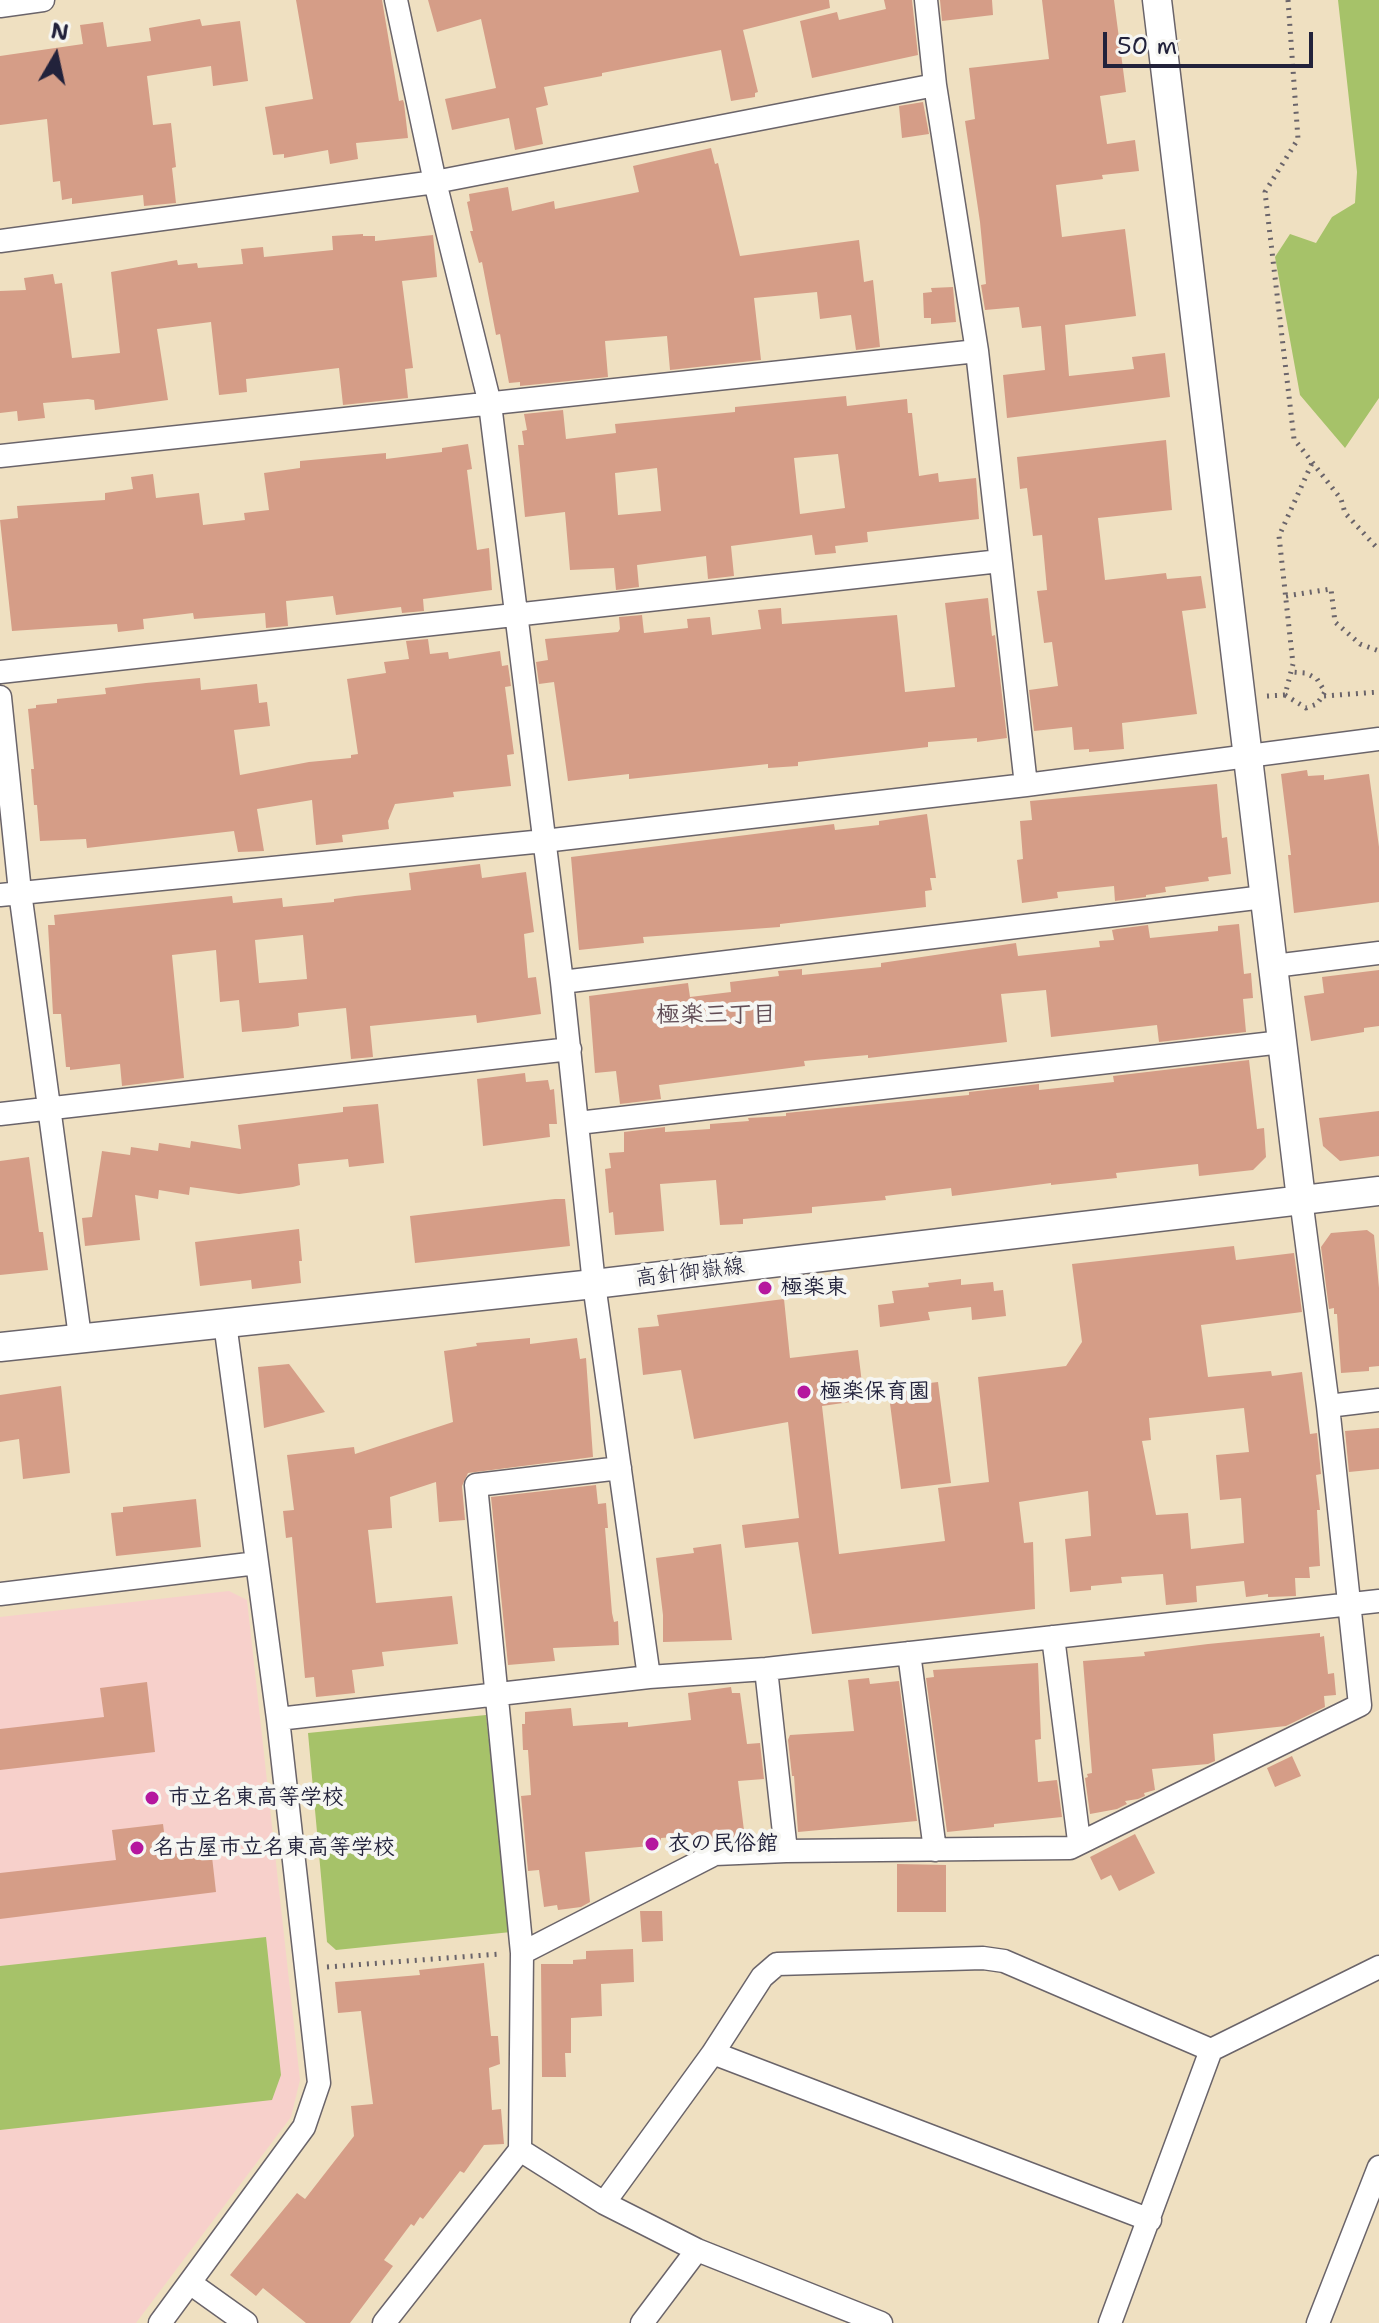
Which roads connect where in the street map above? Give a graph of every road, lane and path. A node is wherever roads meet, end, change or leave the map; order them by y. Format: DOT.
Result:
graph roads {
  1 [pos="43,0"];
  2 [pos="396,0"];
  3 [pos="926,0"];
  4 [pos="1157,0"];
  5 [pos="1288,0"];
  6 [pos="0,6"];
  7 [pos="935,85"];
  8 [pos="435,182"];
  9 [pos="0,241"];
  10 [pos="977,351"];
  11 [pos="490,404"];
  12 [pos="0,456"];
  13 [pos="1312,463"];
  14 [pos="1379,550"];
  15 [pos="1000,561"];
  16 [pos="1286,596"];
  17 [pos="515,615"];
  18 [pos="1379,651"];
  19 [pos="0,672"];
  20 [pos="1291,672"];
  21 [pos="1379,692"];
  22 [pos="1285,695"];
  23 [pos="1323,696"];
  24 [pos="0,697"];
  25 [pos="1261,697"];
  26 [pos="1379,739"];
  27 [pos="1246,755"];
  28 [pos="1026,785"];
  29 [pos="544,841"];
  30 [pos="10,893"];
  31 [pos="1264,897"];
  32 [pos="1379,953"];
  33 [pos="1274,966"];
  34 [pos="562,982"];
  35 [pos="1282,1042"];
  36 [pos="570,1049"];
  37 [pos="47,1109"];
  38 [pos="0,1114"];
  39 [pos="578,1123"];
  40 [pos="1379,1191"];
  41 [pos="1301,1199"];
  42 [pos="594,1284"];
  43 [pos="225,1323"];
  44 [pos="80,1337"];
  45 [pos="0,1347"];
  46 [pos="1379,1400"];
  47 [pos="1328,1406"];
  48 [pos="620,1468"];
  49 [pos="257,1563"];
  50 [pos="0,1594"];
  51 [pos="1379,1601"];
  52 [pos="1350,1604"];
  53 [pos="1053,1637"];
  54 [pos="909,1653"];
  55 [pos="766,1669"];
  56 [pos="649,1677"];
  57 [pos="496,1694"];
  58 [pos="278,1719"];
  59 [pos="1079,1841"];
  60 [pos="935,1850"];
  61 [pos="786,1851"];
  62 [pos="522,1953"];
  63 [pos="1379,1967"];
  64 [pos="306,1969"];
  65 [pos="1211,2050"];
  66 [pos="713,2053"];
  67 [pos="520,2150"];
  68 [pos="1379,2167"];
  69 [pos="604,2203"];
  70 [pos="1150,2220"];
  71 [pos="697,2250"];
  72 [pos="190,2283"];
  73 [pos="160,2323"];
  74 [pos="246,2323"];
  75 [pos="384,2323"];
  76 [pos="642,2323"];
  77 [pos="881,2323"];
  78 [pos="1110,2323"];
  79 [pos="1318,2323"];
  1 -- 6 [label="street"];
  2 -- 8 [label="street"];
  3 -- 7 [label="street"];
  4 -- 27 [label="street"];
  5 -- 13 [label="path"];
  7 -- 8 [label="street"];
  7 -- 10 [label="street"];
  8 -- 9 [label="street"];
  8 -- 11 [label="street"];
  10 -- 11 [label="street"];
  10 -- 15 [label="street"];
  11 -- 12 [label="street"];
  11 -- 17 [label="street"];
  13 -- 14 [label="path"];
  13 -- 16 [label="path"];
  15 -- 17 [label="street"];
  15 -- 28 [label="street"];
  16 -- 18 [label="path"];
  16 -- 20 [label="path"];
  17 -- 19 [label="street"];
  17 -- 29 [label="street"];
  20 -- 22 [label="path"];
  20 -- 23 [label="path"];
  21 -- 23 [label="path"];
  22 -- 23 [label="path"];
  22 -- 25 [label="path"];
  24 -- 30 [label="street"];
  26 -- 27 [label="street"];
  27 -- 28 [label="street"];
  27 -- 31 [label="street"];
  28 -- 29 [label="street"];
  29 -- 30 [label="street"];
  29 -- 34 [label="street"];
  30 -- 37 [label="street"];
  31 -- 33 [label="street"];
  31 -- 34 [label="street"];
  32 -- 33 [label="street"];
  33 -- 35 [label="street"];
  34 -- 36 [label="street"];
  35 -- 39 [label="street"];
  35 -- 41 [label="street"];
  36 -- 37 [label="street"];
  36 -- 39 [label="street"];
  37 -- 38 [label="street"];
  37 -- 44 [label="street"];
  39 -- 42 [label="street"];
  40 -- 41 [label="street, 高針御嶽線"];
  41 -- 42 [label="street, 高針御嶽線"];
  41 -- 47 [label="street"];
  42 -- 43 [label="street, 高針御嶽線"];
  42 -- 48 [label="street"];
  43 -- 44 [label="street, 高針御嶽線"];
  43 -- 49 [label="street"];
  44 -- 45 [label="street, 高針御嶽線"];
  46 -- 47 [label="street"];
  47 -- 52 [label="street"];
  48 -- 56 [label="street"];
  48 -- 57 [label="street"];
  49 -- 50 [label="street"];
  49 -- 58 [label="street"];
  51 -- 52 [label="street"];
  52 -- 53 [label="street"];
  52 -- 59 [label="street"];
  53 -- 54 [label="street"];
  53 -- 59 [label="street"];
  54 -- 55 [label="street"];
  54 -- 60 [label="street"];
  55 -- 56 [label="street"];
  55 -- 61 [label="street"];
  56 -- 57 [label="street"];
  57 -- 58 [label="street"];
  57 -- 62 [label="street"];
  58 -- 64 [label="street"];
  59 -- 60 [label="street"];
  60 -- 61 [label="street"];
  61 -- 62 [label="street"];
  62 -- 64 [label="path"];
  62 -- 67 [label="street"];
  63 -- 65 [label="street"];
  64 -- 72 [label="street"];
  65 -- 66 [label="street"];
  65 -- 70 [label="street"];
  66 -- 69 [label="street"];
  66 -- 70 [label="street"];
  67 -- 69 [label="street"];
  67 -- 75 [label="street"];
  68 -- 79 [label="street"];
  69 -- 71 [label="street"];
  70 -- 78 [label="street"];
  71 -- 76 [label="street"];
  71 -- 77 [label="street"];
  72 -- 73 [label="street"];
  72 -- 74 [label="street"];
}
